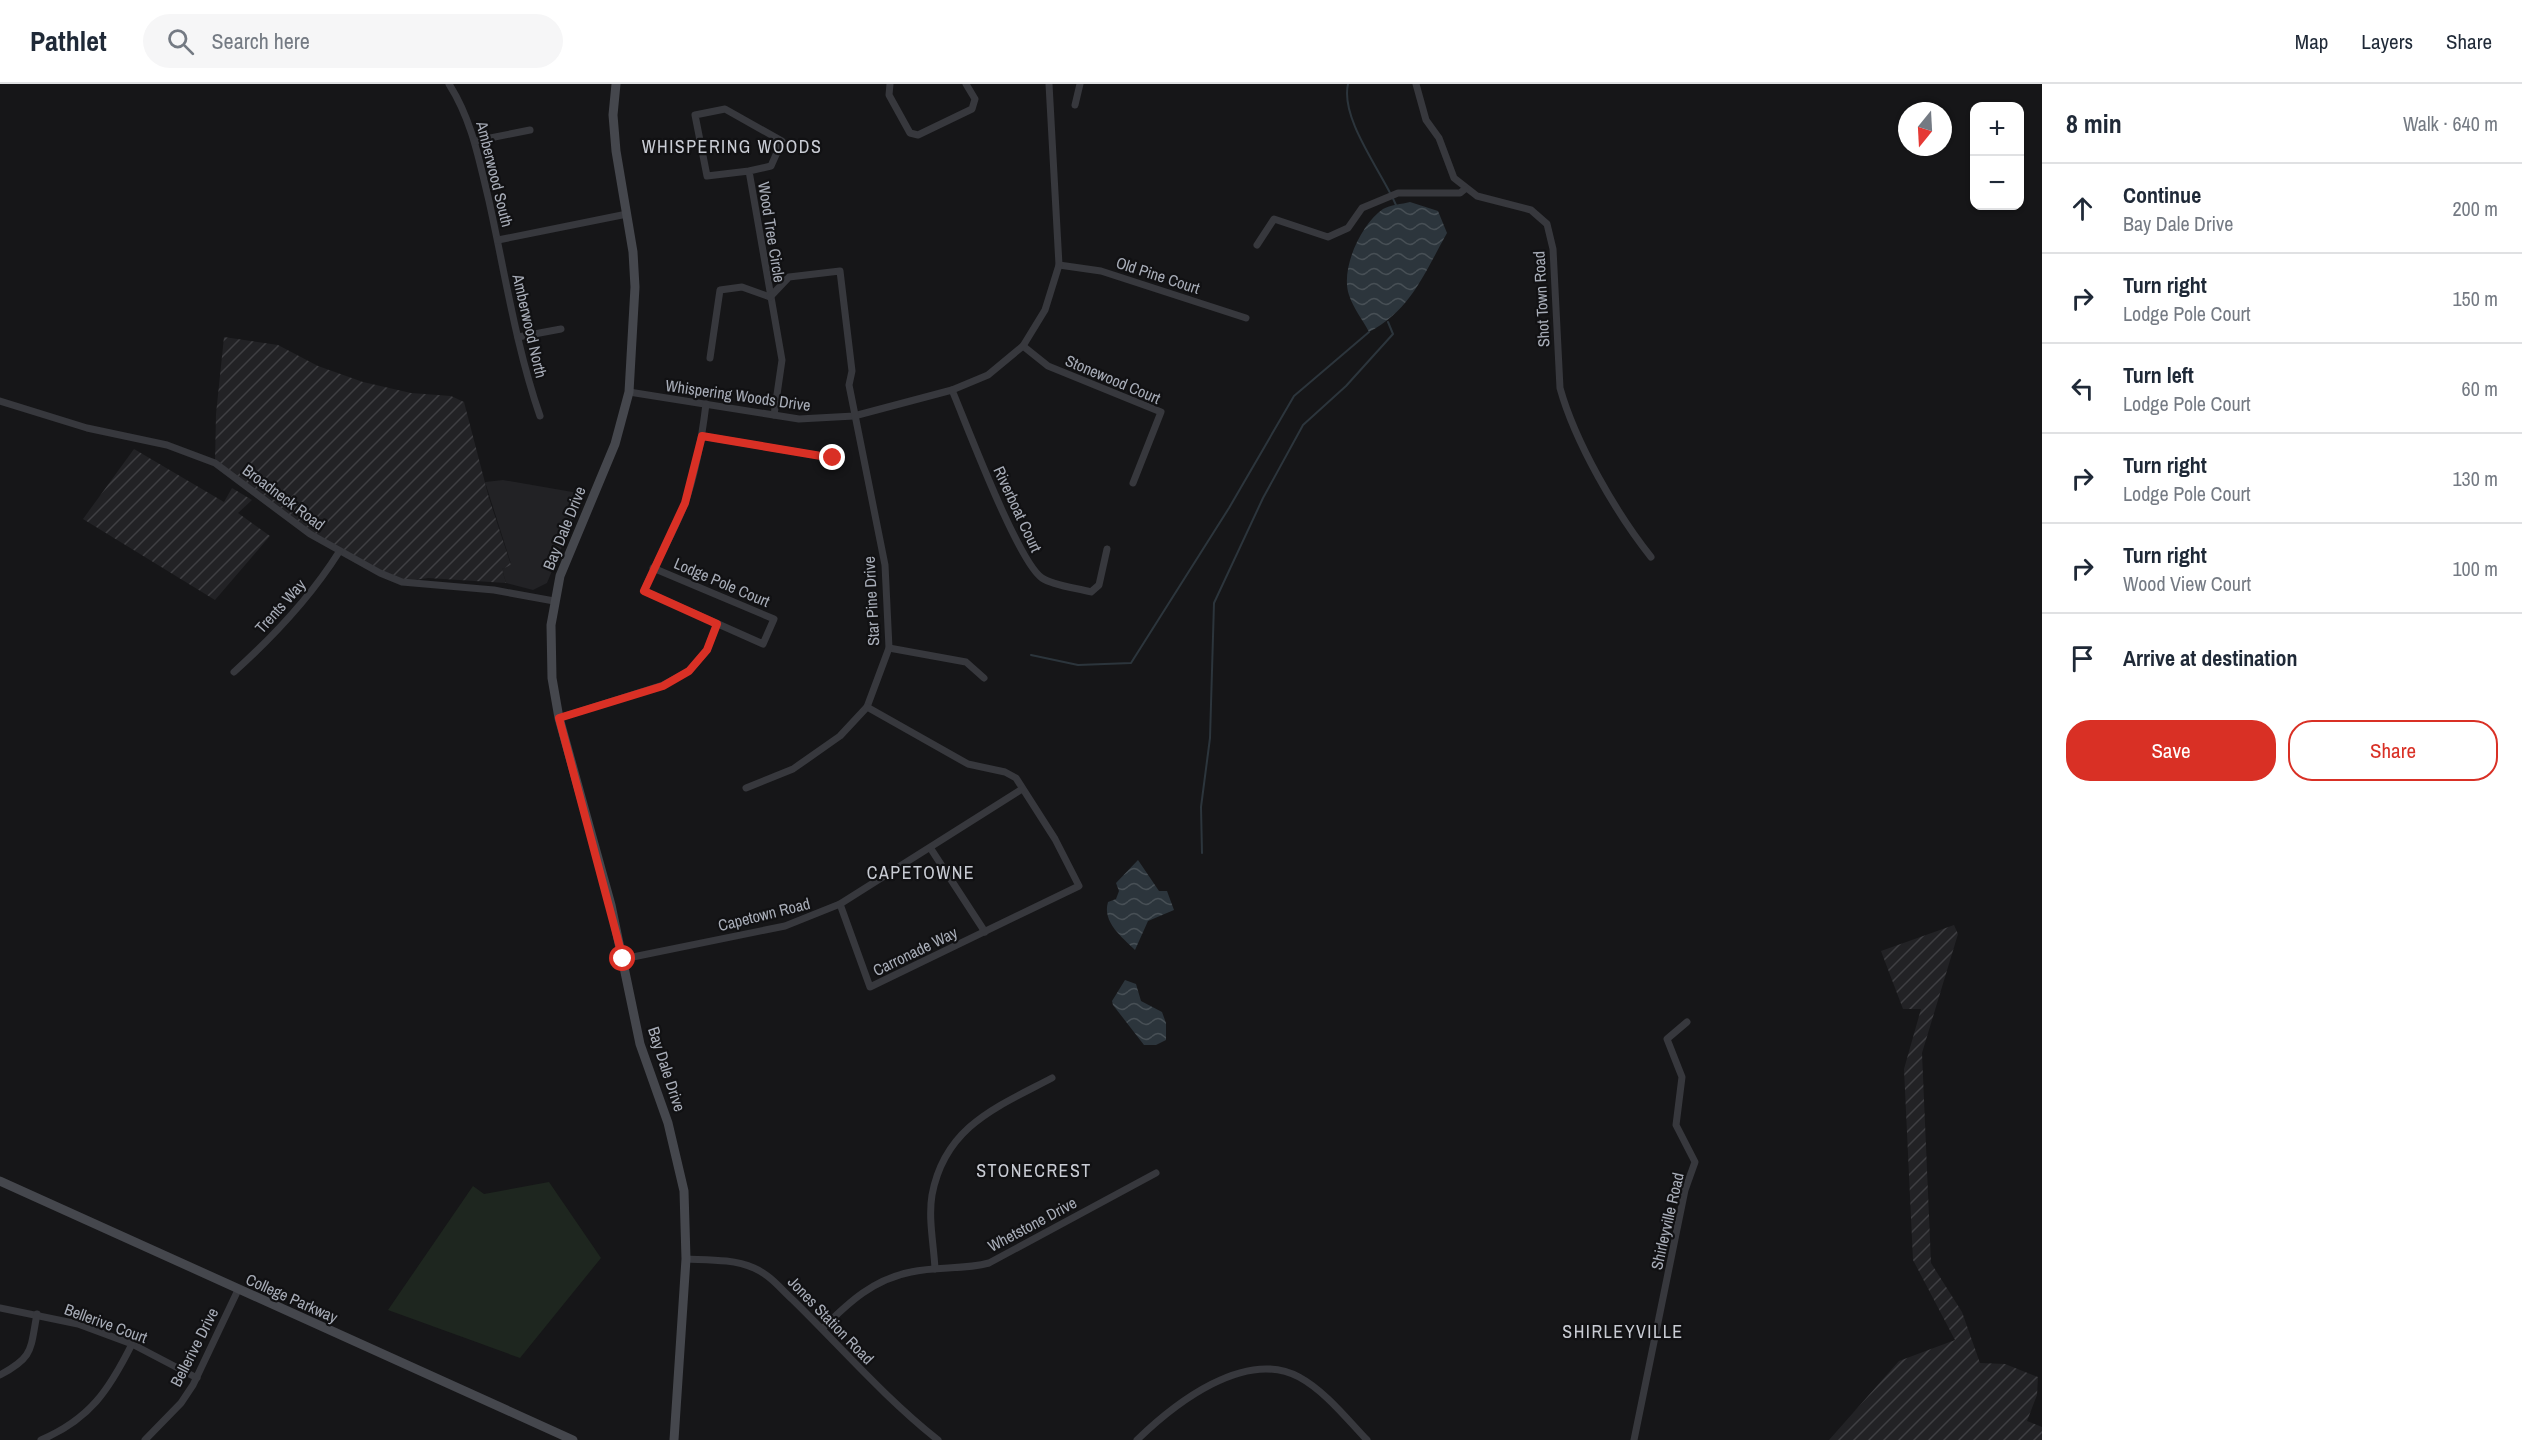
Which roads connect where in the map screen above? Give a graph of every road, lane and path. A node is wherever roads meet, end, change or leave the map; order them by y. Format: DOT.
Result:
graph roads {
  1 [pos="449,84"];
  2 [pos="616,84"];
  3 [pos="890,84"];
  4 [pos="966,84"];
  5 [pos="1049,84"];
  6 [pos="1080,84"];
  7 [pos="1416,84"];
  8 [pos="1075,105"];
  9 [pos="530,130"];
  10 [pos="475,141"];
  11 [pos="748,171"];
  12 [pos="1466,189"];
  13 [pos="627,214"];
  14 [pos="498,240"];
  15 [pos="1257,245"];
  16 [pos="1059,265"];
  17 [pos="770,297"];
  18 [pos="1246,318"];
  19 [pos="561,329"];
  20 [pos="518,337"];
  21 [pos="1023,346"];
  22 [pos="710,358"];
  23 [pos="952,390"];
  24 [pos="629,392"];
  25 [pos="0,401"];
  26 [pos="706,404"];
  27 [pos="774,415"];
  28 [pos="540,416"];
  29 [pos="854,416"];
  30 [pos="702,436"];
  31 [pos="833,458"];
  32 [pos="1133,483"];
  33 [pos="1107,549"];
  34 [pos="339,552"];
  35 [pos="1651,557"];
  36 [pos="653,568"];
  37 [pos="554,601"];
  38 [pos="717,624"];
  39 [pos="889,648"];
  40 [pos="234,672"];
  41 [pos="984,678"];
  42 [pos="867,707"];
  43 [pos="559,718"];
  44 [pos="746,788"];
  45 [pos="1022,789"];
  46 [pos="931,849"];
  47 [pos="840,904"];
  48 [pos="985,932"];
  49 [pos="623,959"];
  50 [pos="1687,1022"];
  51 [pos="1053,1078"];
  52 [pos="1156,1173"];
  53 [pos="0,1181"];
  54 [pos="687,1259"];
  55 [pos="935,1269"];
  56 [pos="238,1290"];
  57 [pos="0,1308"];
  58 [pos="37,1314"];
  59 [pos="824,1328"];
  60 [pos="132,1344"];
  61 [pos="0,1376"];
  62 [pos="197,1378"];
  63 [pos="41,1440"];
  64 [pos="145,1440"];
  65 [pos="573,1440"];
  66 [pos="674,1440"];
  67 [pos="938,1440"];
  68 [pos="1137,1440"];
  69 [pos="1367,1440"];
  70 [pos="1634,1440"];
  1 -- 10 [label="street, Amberwood South"];
  2 -- 13 [label="street, Bay Dale Drive"];
  3 -- 4 [label="street"];
  5 -- 16 [label="street, Whispering Woods Drive"];
  6 -- 8 [label="street"];
  7 -- 12 [label="street"];
  9 -- 10 [label="street"];
  10 -- 14 [label="street, Amberwood South"];
  11 -- 11 [label="street, Wood Tree Circle"];
  11 -- 17 [label="street, Wood Tree Circle"];
  12 -- 15 [label="street"];
  12 -- 35 [label="street, Shot Town Road"];
  13 -- 14 [label="street"];
  13 -- 24 [label="street, Bay Dale Drive"];
  14 -- 20 [label="street, Amberwood North"];
  16 -- 18 [label="street, Old Pine Court"];
  16 -- 21 [label="street, Whispering Woods Drive"];
  17 -- 22 [label="street"];
  17 -- 27 [label="street, Wood Tree Circle"];
  17 -- 29 [label="street, Star Pine Drive"];
  19 -- 20 [label="street"];
  20 -- 28 [label="street, Amberwood North"];
  21 -- 23 [label="street, Whispering Woods Drive"];
  21 -- 32 [label="street, Stonewood Court"];
  23 -- 29 [label="street, Whispering Woods Drive"];
  23 -- 33 [label="street, Riverboat Court"];
  24 -- 26 [label="street, Whispering Woods Drive"];
  24 -- 37 [label="street, Bay Dale Drive"];
  25 -- 34 [label="street, Broadneck Road"];
  26 -- 27 [label="street, Whispering Woods Drive"];
  26 -- 30 [label="street, Lodge Pole Court"];
  27 -- 29 [label="street, Whispering Woods Drive"];
  29 -- 39 [label="street, Star Pine Drive"];
  30 -- 31 [label="street"];
  30 -- 36 [label="street, Lodge Pole Court"];
  34 -- 37 [label="street, Broadneck Road"];
  34 -- 40 [label="street, Trents Way"];
  36 -- 38 [label="street, Lodge Pole Court"];
  36 -- 38 [label="street, Lodge Pole Court"];
  37 -- 43 [label="street, Bay Dale Drive"];
  38 -- 43 [label="street"];
  39 -- 41 [label="street"];
  39 -- 42 [label="street, Star Pine Drive"];
  42 -- 44 [label="street, Star Pine Drive"];
  42 -- 45 [label="street"];
  43 -- 49 [label="street, Bay Dale Drive"];
  45 -- 46 [label="street, Capetown Road"];
  45 -- 48 [label="street"];
  46 -- 47 [label="street, Capetown Road"];
  46 -- 48 [label="street"];
  47 -- 48 [label="street, Carronade Way"];
  47 -- 49 [label="street, Capetown Road"];
  49 -- 54 [label="street, Bay Dale Drive"];
  50 -- 70 [label="street, Shirleyville Road"];
  51 -- 55 [label="street"];
  52 -- 55 [label="street, Whetstone Drive"];
  53 -- 56 [label="street, College Parkway"];
  54 -- 59 [label="street, Jones Station Road"];
  54 -- 66 [label="street, Bay Dale Drive"];
  55 -- 59 [label="street, Whetstone Drive"];
  56 -- 62 [label="street, Bellerive Drive"];
  56 -- 65 [label="street, College Parkway"];
  57 -- 58 [label="street, Bellerive Court"];
  58 -- 60 [label="street, Bellerive Court"];
  58 -- 61 [label="street"];
  59 -- 67 [label="street, Jones Station Road"];
  60 -- 62 [label="street, Bellerive Court"];
  60 -- 63 [label="street"];
  62 -- 64 [label="street, Bellerive Drive"];
  68 -- 69 [label="street"];
}
